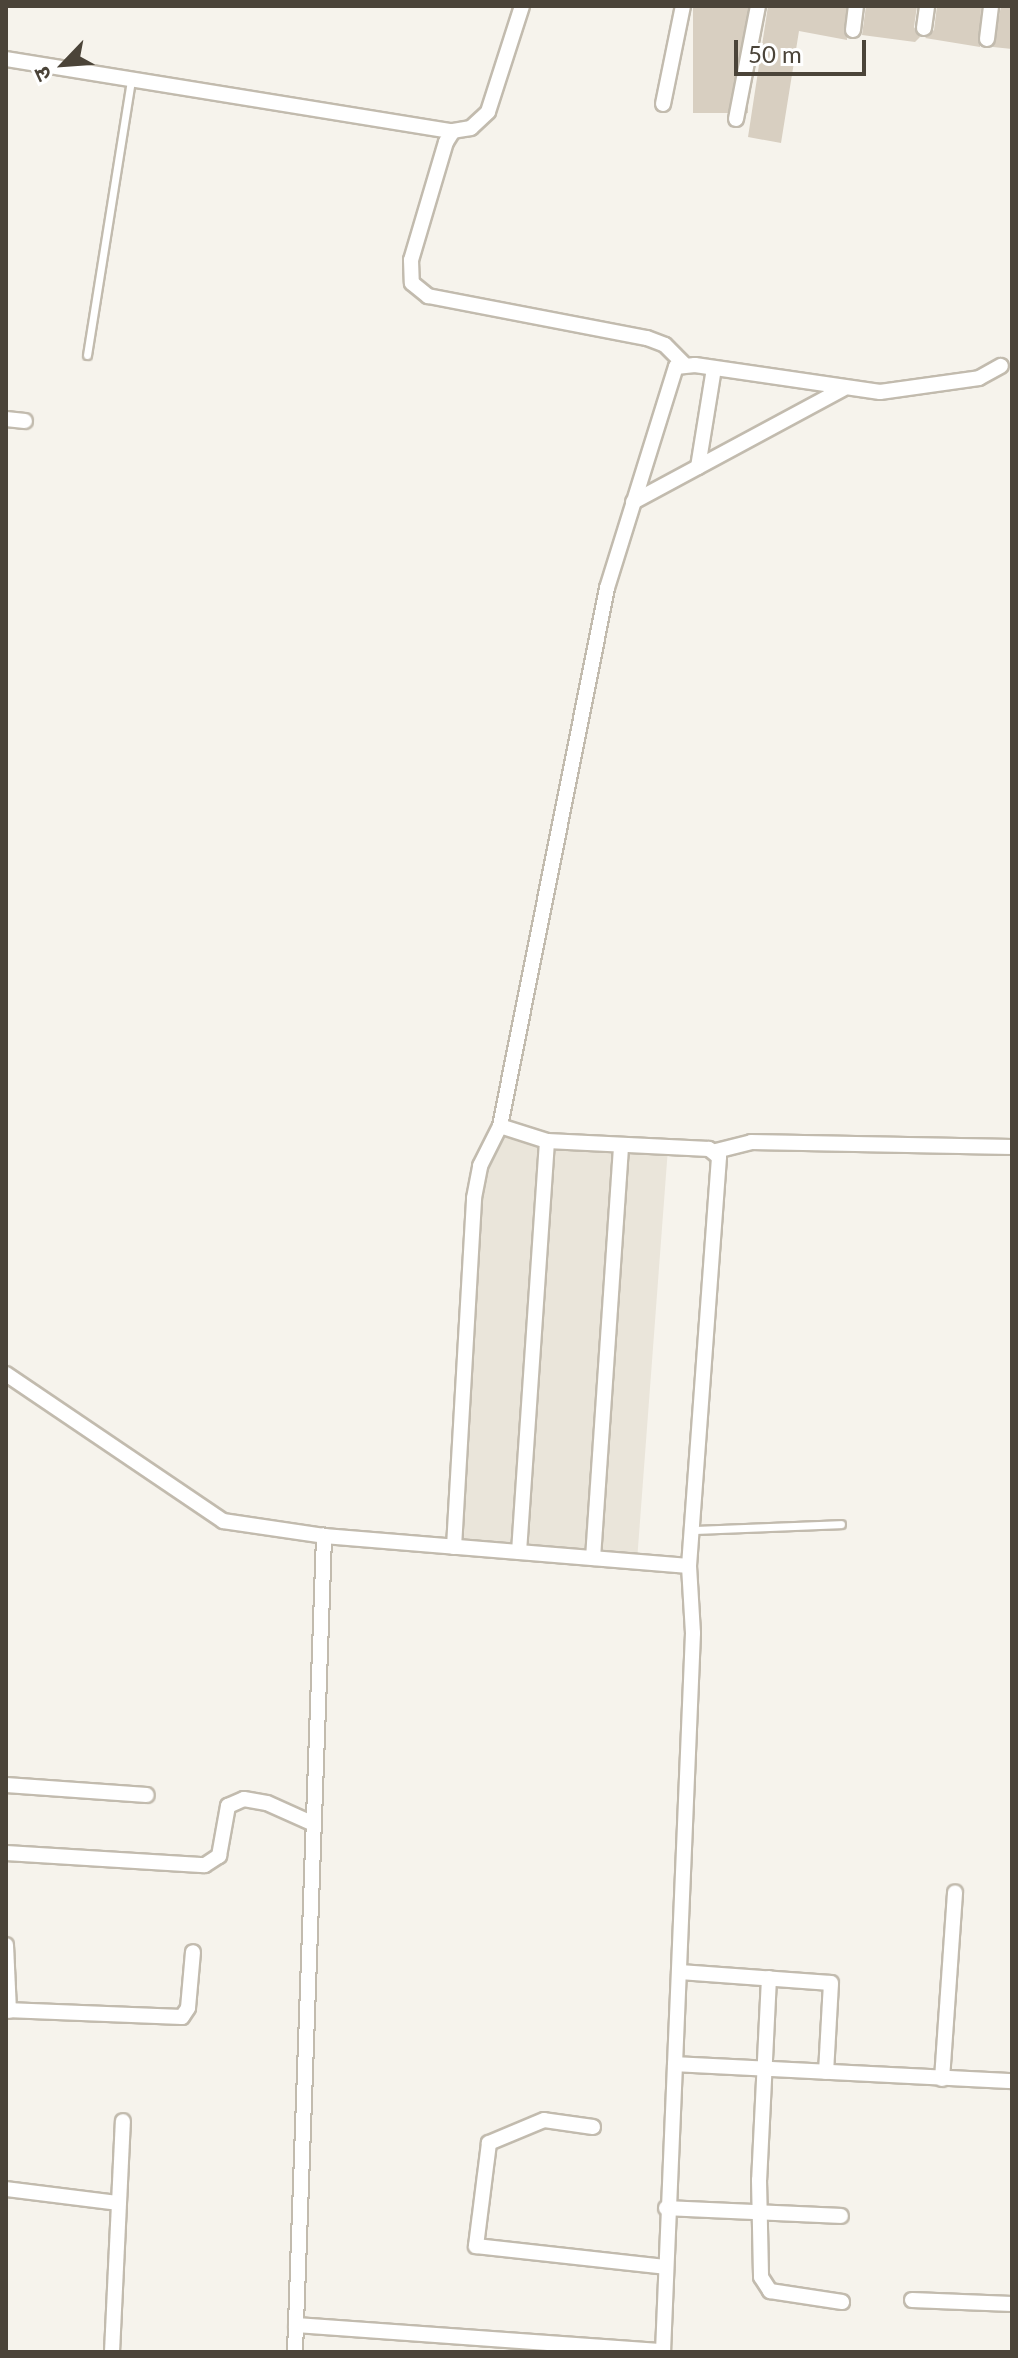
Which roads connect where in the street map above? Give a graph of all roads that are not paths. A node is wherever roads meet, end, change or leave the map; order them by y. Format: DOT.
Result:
graph roads {
  1 [pos="522,6"];
  2 [pos="683,6"];
  3 [pos="758,6"];
  4 [pos="856,6"];
  5 [pos="927,6"];
  6 [pos="991,6"];
  7 [pos="924,28"];
  8 [pos="853,30"];
  9 [pos="987,39"];
  10 [pos="6,59"];
  11 [pos="131,81"];
  12 [pos="663,104"];
  13 [pos="736,119"];
  14 [pos="453,131"];
  15 [pos="87,355"];
  16 [pos="684,364"];
  17 [pos="1001,366"];
  18 [pos="714,368"];
  19 [pos="844,389"];
  20 [pos="6,419"];
  21 [pos="25,421"];
  22 [pos="698,467"];
  23 [pos="633,502"];
  24 [pos="500,1126"];
  25 [pos="547,1141"];
  26 [pos="1012,1147"];
  27 [pos="621,1148"];
  28 [pos="716,1151"];
  29 [pos="6,1374"];
  30 [pos="841,1524"];
  31 [pos="692,1530"];
  32 [pos="324,1536"];
  33 [pos="454,1547"];
  34 [pos="519,1552"];
  35 [pos="593,1558"];
  36 [pos="689,1566"];
  37 [pos="6,1785"];
  38 [pos="147,1795"];
  39 [pos="314,1824"];
  40 [pos="6,1853"];
  41 [pos="955,1892"];
  42 [pos="6,1945"];
  43 [pos="193,1952"];
  44 [pos="680,1972"];
  45 [pos="769,1978"];
  46 [pos="7,2010"];
  47 [pos="675,2064"];
  48 [pos="764,2069"];
  49 [pos="826,2072"];
  50 [pos="942,2079"];
  51 [pos="1012,2081"];
  52 [pos="123,2121"];
  53 [pos="593,2127"];
  54 [pos="6,2189"];
  55 [pos="118,2203"];
  56 [pos="666,2208"];
  57 [pos="759,2209"];
  58 [pos="841,2216"];
  59 [pos="665,2267"];
  60 [pos="912,2300"];
  61 [pos="842,2302"];
  62 [pos="1012,2304"];
  63 [pos="296,2325"];
  64 [pos="112,2352"];
  65 [pos="295,2352"];
  66 [pos="663,2352"];
  1 -- 14 [label="street"];
  2 -- 12 [label="street"];
  3 -- 13 [label="street"];
  4 -- 8 [label="street"];
  5 -- 7 [label="street"];
  6 -- 9 [label="street"];
  10 -- 11 [label="street"];
  11 -- 14 [label="street"];
  11 -- 15 [label="lane"];
  14 -- 16 [label="street"];
  16 -- 18 [label="street"];
  16 -- 23 [label="street"];
  17 -- 19 [label="street"];
  18 -- 19 [label="street"];
  18 -- 22 [label="street"];
  19 -- 22 [label="street"];
  20 -- 21 [label="street"];
  22 -- 23 [label="street"];
  23 -- 24 [label="street"];
  24 -- 25 [label="street"];
  24 -- 33 [label="street"];
  25 -- 27 [label="street"];
  25 -- 34 [label="street"];
  26 -- 28 [label="street"];
  27 -- 28 [label="street"];
  27 -- 35 [label="street"];
  28 -- 31 [label="street"];
  29 -- 32 [label="street"];
  30 -- 31 [label="lane"];
  31 -- 36 [label="street"];
  32 -- 33 [label="street"];
  32 -- 39 [label="street"];
  33 -- 34 [label="street"];
  34 -- 35 [label="street"];
  35 -- 36 [label="street"];
  36 -- 44 [label="street"];
  37 -- 38 [label="street"];
  39 -- 40 [label="street"];
  39 -- 63 [label="street"];
  41 -- 50 [label="street"];
  42 -- 46 [label="street"];
  43 -- 46 [label="street"];
  44 -- 45 [label="street"];
  44 -- 47 [label="street"];
  45 -- 48 [label="street"];
  45 -- 49 [label="street"];
  47 -- 48 [label="street"];
  47 -- 56 [label="street"];
  48 -- 49 [label="street"];
  48 -- 57 [label="street"];
  49 -- 50 [label="street"];
  50 -- 51 [label="street"];
  52 -- 55 [label="street"];
  53 -- 59 [label="street"];
  54 -- 55 [label="street"];
  55 -- 64 [label="street"];
  56 -- 57 [label="street"];
  56 -- 59 [label="street"];
  57 -- 58 [label="street"];
  57 -- 61 [label="street"];
  59 -- 66 [label="street"];
  60 -- 62 [label="street"];
  63 -- 65 [label="street"];
  63 -- 66 [label="street"];
}
